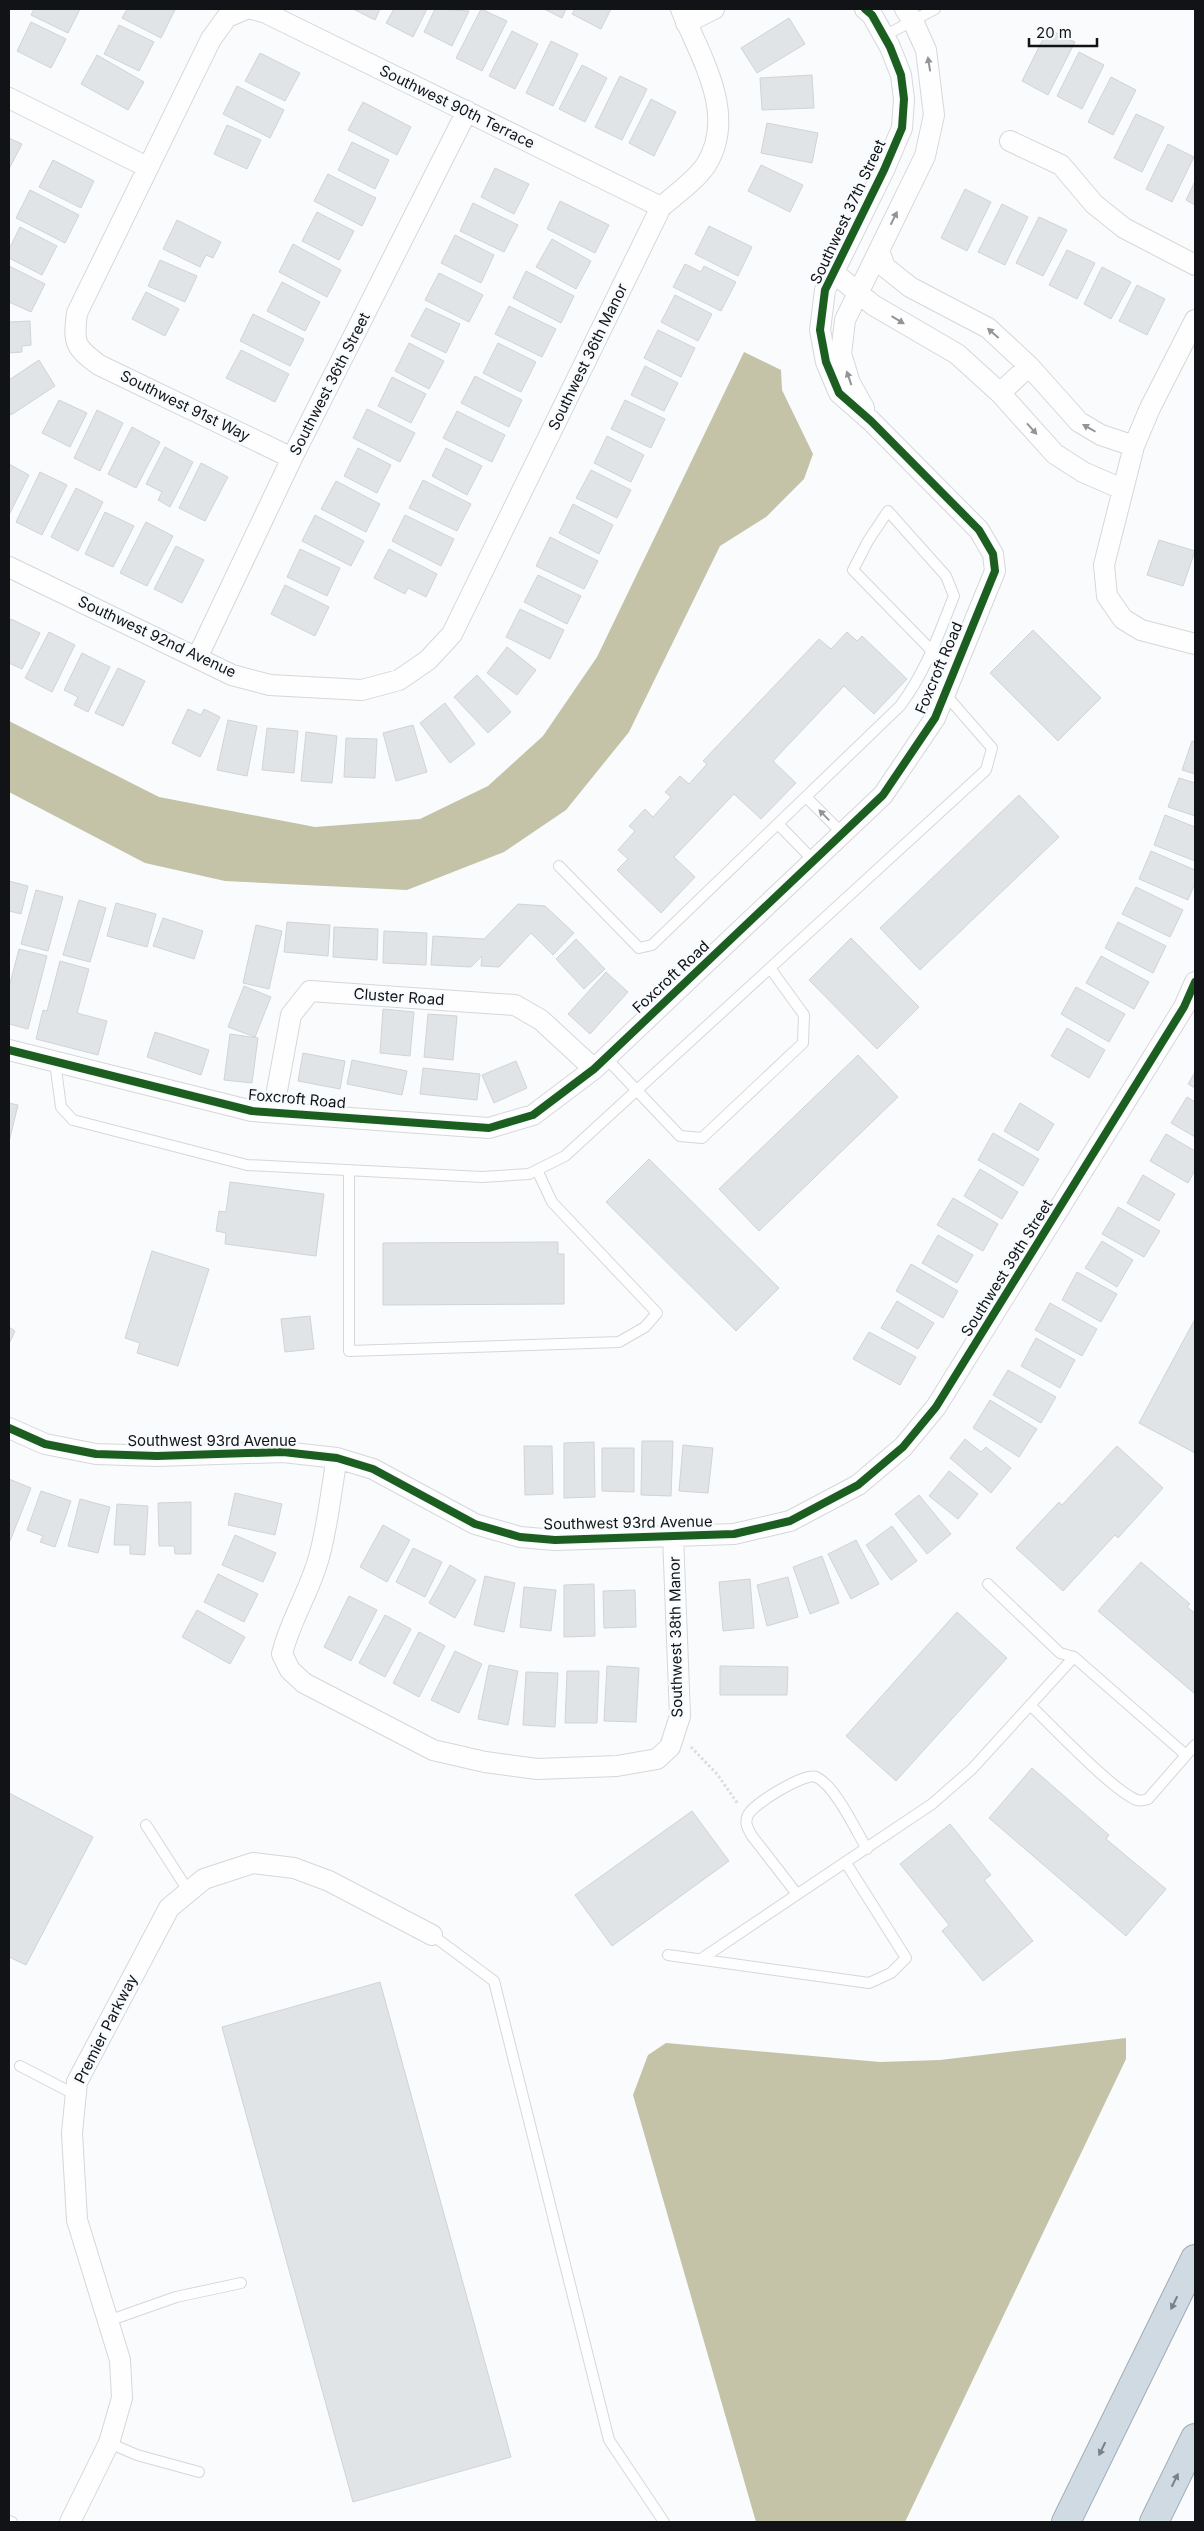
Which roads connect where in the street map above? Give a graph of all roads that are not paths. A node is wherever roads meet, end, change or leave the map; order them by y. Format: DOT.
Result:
graph roads {
  1 [pos="246,9"];
  2 [pos="252,9"];
  3 [pos="714,9"];
  4 [pos="865,9"];
  5 [pos="935,9"];
  6 [pos="909,15"];
  7 [pos="684,16"];
  8 [pos="884,36"];
  9 [pos="9,98"];
  10 [pos="467,112"];
  11 [pos="1010,141"];
  12 [pos="147,167"];
  13 [pos="661,207"];
  14 [pos="879,251"];
  15 [pos="1195,265"];
  16 [pos="833,272"];
  17 [pos="857,293"];
  18 [pos="1195,320"];
  19 [pos="1029,366"];
  20 [pos="1000,393"];
  21 [pos="871,421"];
  22 [pos="1134,446"];
  23 [pos="292,458"];
  24 [pos="1122,489"];
  25 [pos="9,567"];
  26 [pos="1195,644"];
  27 [pos="932,651"];
  28 [pos="197,658"];
  29 [pos="955,670"];
  30 [pos="399,680"];
  31 [pos="945,694"];
  32 [pos="806,796"];
  33 [pos="778,824"];
  34 [pos="842,834"];
  35 [pos="814,861"];
  36 [pos="559,866"];
  37 [pos="770,968"];
  38 [pos="1195,982"];
  39 [pos="9,1050"];
  40 [pos="55,1062"];
  41 [pos="600,1064"];
  42 [pos="636,1091"];
  43 [pos="273,1112"];
  44 [pos="349,1170"];
  45 [pos="537,1170"];
  46 [pos="9,1428"];
  47 [pos="337,1458"];
  48 [pos="790,1521"];
  49 [pos="673,1536"];
  50 [pos="988,1584"];
  51 [pos="1074,1657"];
  52 [pos="1030,1705"];
  53 [pos="1195,1745"];
  54 [pos="1186,1755"];
  55 [pos="146,1825"];
  56 [pos="867,1849"];
  57 [pos="846,1863"];
  58 [pos="189,1892"];
  59 [pos="797,1894"];
  60 [pos="432,1935"];
  61 [pos="668,1954"];
  62 [pos="701,1959"];
  63 [pos="20,2066"];
  64 [pos="76,2095"];
  65 [pos="1195,2259"];
  66 [pos="241,2283"];
  67 [pos="108,2321"];
  68 [pos="1195,2438"];
  69 [pos="109,2443"];
  70 [pos="199,2472"];
  71 [pos="70,2522"];
  72 [pos="664,2522"];
  73 [pos="1066,2522"];
  74 [pos="1154,2522"];
  1 -- 12 [label="street"];
  2 -- 10 [label="street, Southwest 90th Terrace"];
  3 -- 7 [label="street, Southwest 36th Manor"];
  4 -- 8 [label="street, Southwest 37th Street"];
  5 -- 6 [label="lane"];
  6 -- 8 [label="lane"];
  14 -- 6 [label="street, one-way"];
  7 -- 13 [label="street, Southwest 36th Manor"];
  8 -- 16 [label="street, Southwest 37th Street"];
  9 -- 12 [label="street"];
  10 -- 13 [label="street, Southwest 90th Terrace"];
  10 -- 23 [label="street, Southwest 36th Street"];
  11 -- 15 [label="street"];
  12 -- 23 [label="street, Southwest 91st Way"];
  13 -- 30 [label="street, Southwest 36th Manor"];
  14 -- 17 [label="street"];
  19 -- 14 [label="street, one-way"];
  16 -- 17 [label="street"];
  16 -- 21 [label="street, Southwest 37th Street"];
  17 -- 20 [label="street, one-way"];
  21 -- 17 [label="street, one-way"];
  18 -- 22 [label="street"];
  19 -- 20 [label="street"];
  22 -- 19 [label="street, one-way"];
  20 -- 24 [label="street, one-way"];
  21 -- 29 [label="street, Foxcroft Road"];
  22 -- 24 [label="street"];
  23 -- 28 [label="street, Southwest 36th Street"];
  24 -- 26 [label="street"];
  25 -- 28 [label="street, Southwest 92nd Avenue"];
  27 -- 27 [label="lane"];
  27 -- 29 [label="lane"];
  27 -- 32 [label="lane"];
  28 -- 30 [label="street, Southwest 92nd Avenue"];
  29 -- 31 [label="street, Foxcroft Road"];
  31 -- 34 [label="street, Foxcroft Road"];
  31 -- 37 [label="lane"];
  32 -- 33 [label="lane"];
  34 -- 32 [label="lane, one-way"];
  33 -- 35 [label="lane"];
  33 -- 36 [label="lane"];
  34 -- 35 [label="street, Foxcroft Road"];
  35 -- 41 [label="street, Foxcroft Road"];
  37 -- 42 [label="lane"];
  37 -- 42 [label="lane"];
  38 -- 48 [label="street, Southwest 39th Street"];
  39 -- 40 [label="street, Foxcroft Road"];
  40 -- 43 [label="street, Foxcroft Road"];
  40 -- 44 [label="lane"];
  41 -- 42 [label="lane"];
  41 -- 43 [label="street, Foxcroft Road"];
  41 -- 43 [label="street, Cluster Road"];
  42 -- 45 [label="lane"];
  44 -- 45 [label="lane"];
  44 -- 45 [label="lane"];
  46 -- 47 [label="street, Southwest 93rd Avenue"];
  47 -- 49 [label="street, Southwest 93rd Avenue"];
  47 -- 49 [label="street, Southwest 38th Manor"];
  48 -- 49 [label="street, Southwest 93rd Avenue"];
  50 -- 51 [label="lane"];
  51 -- 52 [label="lane"];
  51 -- 54 [label="lane"];
  52 -- 54 [label="lane"];
  52 -- 56 [label="lane"];
  53 -- 54 [label="lane"];
  55 -- 58 [label="lane"];
  56 -- 57 [label="lane"];
  56 -- 59 [label="lane"];
  57 -- 59 [label="lane"];
  57 -- 62 [label="lane"];
  58 -- 60 [label="street, Premier Parkway"];
  58 -- 64 [label="street, Premier Parkway"];
  59 -- 62 [label="lane"];
  60 -- 72 [label="lane"];
  61 -- 62 [label="lane"];
  63 -- 64 [label="lane"];
  64 -- 67 [label="street, Premier Parkway"];
  65 -- 73 [label="highway, one-way"];
  66 -- 67 [label="lane"];
  67 -- 69 [label="street, Premier Parkway"];
  74 -- 68 [label="highway, one-way"];
  69 -- 70 [label="lane"];
  69 -- 71 [label="street, Premier Parkway"];
}
